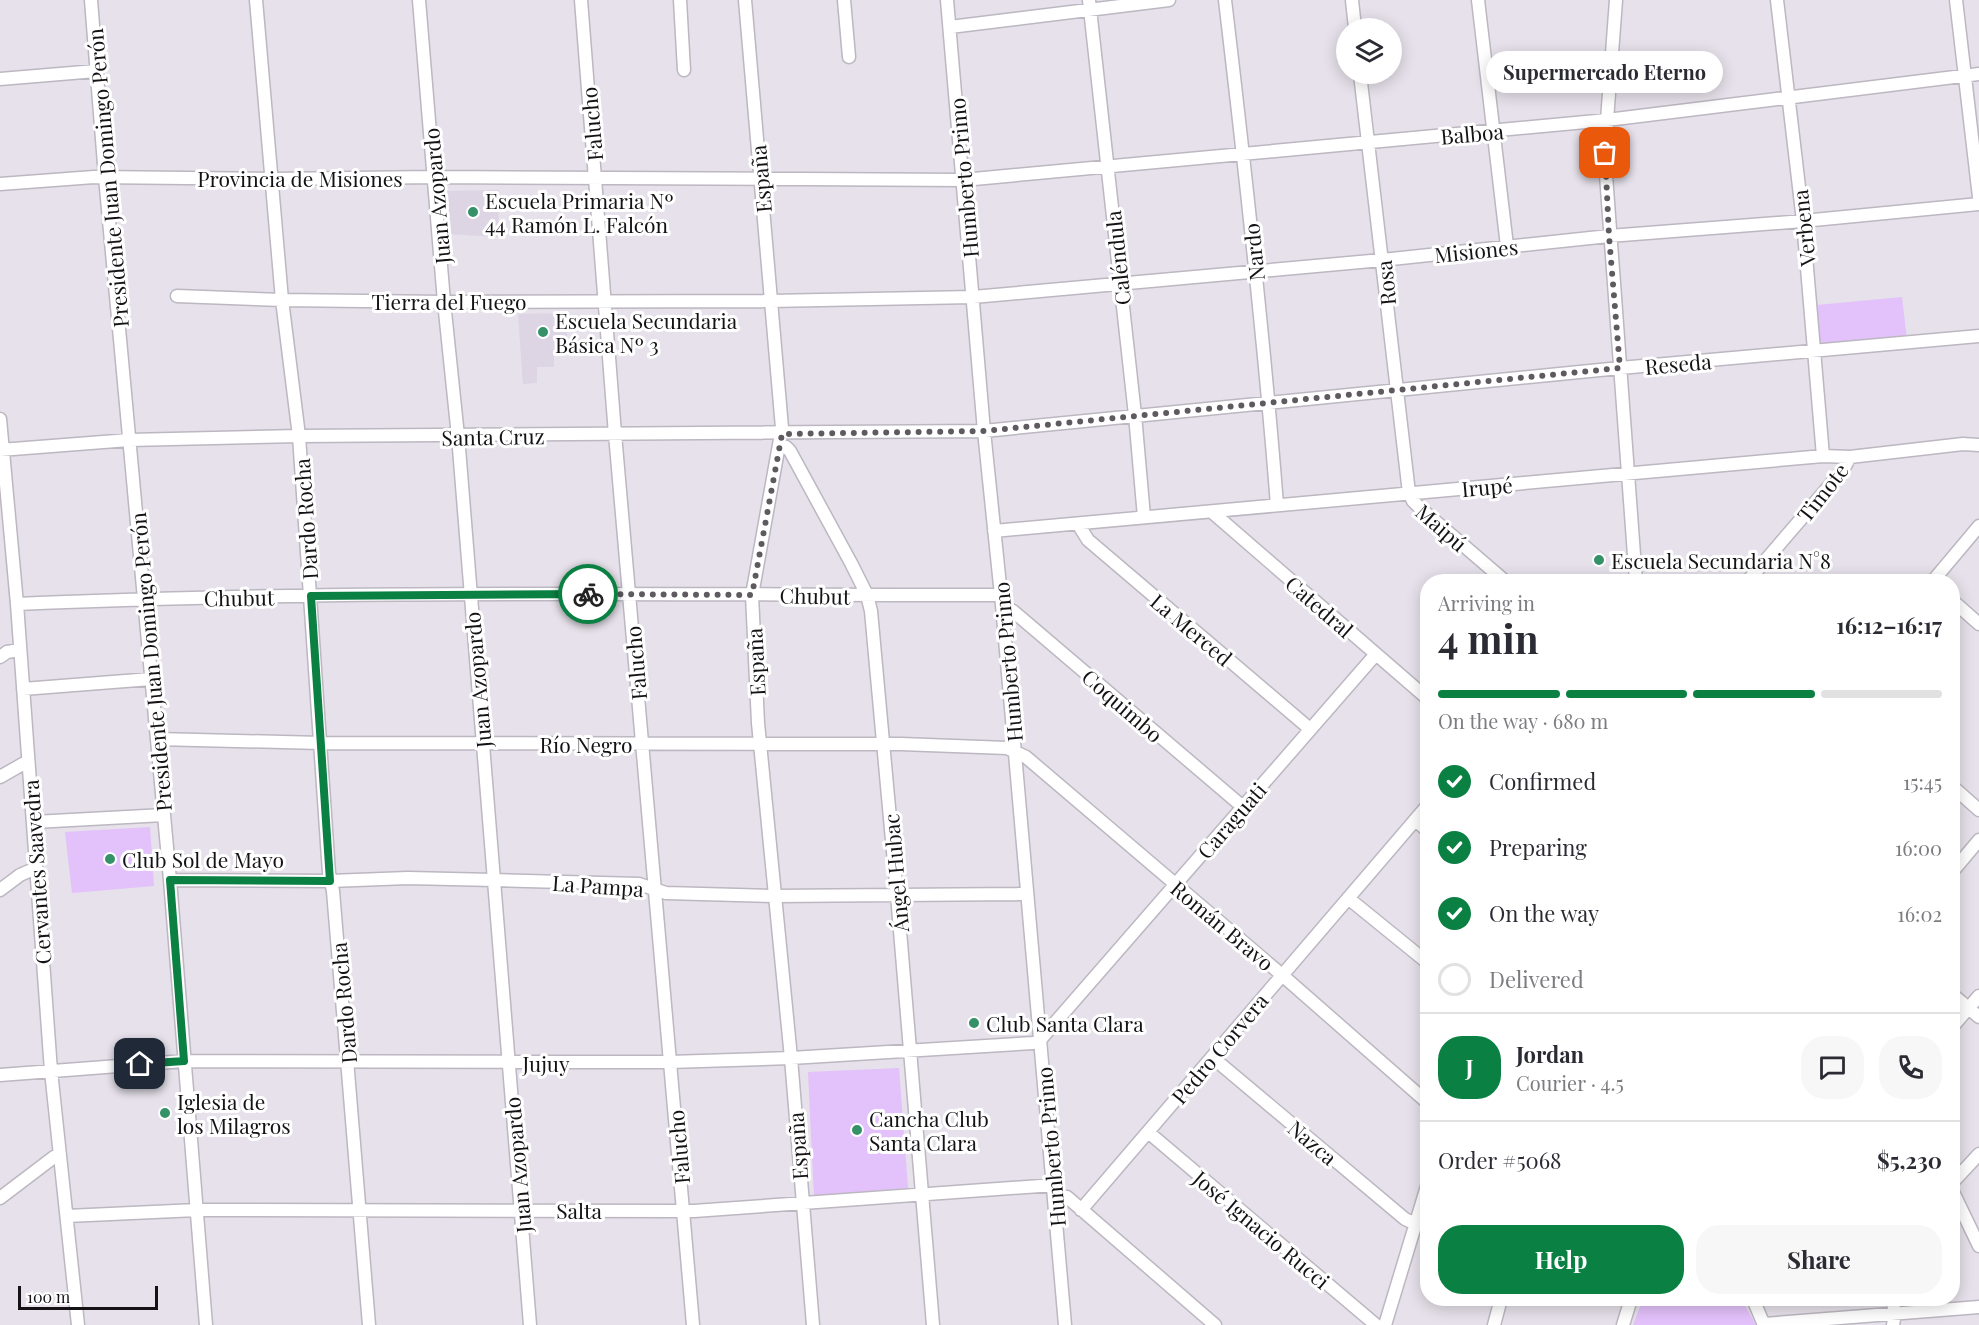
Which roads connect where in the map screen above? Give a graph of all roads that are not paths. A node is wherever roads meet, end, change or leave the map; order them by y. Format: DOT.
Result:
graph roads {
  1 [pos="91,0"];
  2 [pos="256,0"];
  3 [pos="418,0"];
  4 [pos="581,0"];
  5 [pos="680,0"];
  6 [pos="745,0"];
  7 [pos="844,0"];
  8 [pos="947,0"];
  9 [pos="1169,0"];
  10 [pos="1225,0"];
  11 [pos="1352,0"];
  12 [pos="1478,0"];
  13 [pos="1616,0"];
  14 [pos="1777,0"];
  15 [pos="1956,0"];
  16 [pos="1090,5"];
  17 [pos="1354,18"];
  18 [pos="950,27"];
  19 [pos="849,57"];
  20 [pos="684,70"];
  21 [pos="96,71"];
  22 [pos="1979,74"];
  23 [pos="1965,76"];
  24 [pos="0,79"];
  25 [pos="1361,84"];
  26 [pos="1788,97"];
  27 [pos="1607,120"];
  28 [pos="1493,131"];
  29 [pos="1368,143"];
  30 [pos="1243,154"];
  31 [pos="1106,167"];
  32 [pos="105,177"];
  33 [pos="434,177"];
  34 [pos="595,178"];
  35 [pos="271,179"];
  36 [pos="760,179"];
  37 [pos="963,180"];
  38 [pos="0,184"];
  39 [pos="1979,197"];
  40 [pos="1979,204"];
  41 [pos="1803,221"];
  42 [pos="1609,236"];
  43 [pos="1507,246"];
  44 [pos="1382,260"];
  45 [pos="1255,272"];
  46 [pos="1120,284"];
  47 [pos="177,296"];
  48 [pos="973,297"];
  49 [pos="282,300"];
  50 [pos="770,301"];
  51 [pos="444,302"];
  52 [pos="605,302"];
  53 [pos="1979,336"];
  54 [pos="1815,351"];
  55 [pos="1620,368"];
  56 [pos="1397,389"];
  57 [pos="1269,402"];
  58 [pos="1134,415"];
  59 [pos="0,419"];
  60 [pos="984,431"];
  61 [pos="615,434"];
  62 [pos="299,436"];
  63 [pos="458,436"];
  64 [pos="129,440"];
  65 [pos="781,440"];
  66 [pos="1979,445"];
  67 [pos="1,450"];
  68 [pos="1823,456"];
  69 [pos="1850,457"];
  70 [pos="1628,474"];
  71 [pos="1408,492"];
  72 [pos="1277,505"];
  73 [pos="1212,512"];
  74 [pos="1144,517"];
  75 [pos="1078,524"];
  76 [pos="1979,526"];
  77 [pos="994,531"];
  78 [pos="1497,574"];
  79 [pos="1635,574"];
  80 [pos="1754,574"];
  81 [pos="1939,574"];
  82 [pos="470,594"];
  83 [pos="629,595"];
  84 [pos="752,595"];
  85 [pos="867,595"];
  86 [pos="311,596"];
  87 [pos="144,598"];
  88 [pos="1001,600"];
  89 [pos="17,604"];
  90 [pos="1960,608"];
  91 [pos="1979,624"];
  92 [pos="7,650"];
  93 [pos="1376,654"];
  94 [pos="151,680"];
  95 [pos="22,689"];
  96 [pos="1420,692"];
  97 [pos="1310,729"];
  98 [pos="157,739"];
  99 [pos="321,743"];
  100 [pos="482,744"];
  101 [pos="642,745"];
  102 [pos="761,745"];
  103 [pos="882,745"];
  104 [pos="1015,750"];
  105 [pos="28,761"];
  106 [pos="0,777"];
  107 [pos="1960,793"];
  108 [pos="1243,807"];
  109 [pos="1979,810"];
  110 [pos="1420,814"];
  111 [pos="164,815"];
  112 [pos="1415,820"];
  113 [pos="34,822"];
  114 [pos="1420,824"];
  115 [pos="1979,840"];
  116 [pos="1960,863"];
  117 [pos="36,868"];
  118 [pos="170,880"];
  119 [pos="494,880"];
  120 [pos="330,881"];
  121 [pos="1175,884"];
  122 [pos="656,889"];
  123 [pos="0,890"];
  124 [pos="1026,894"];
  125 [pos="897,895"];
  126 [pos="775,896"];
  127 [pos="1348,898"];
  128 [pos="1420,956"];
  129 [pos="1282,975"];
  130 [pos="1979,996"];
  131 [pos="1960,1001"];
  132 [pos="1969,1008"];
  133 [pos="1979,1017"];
  134 [pos="1960,1018"];
  135 [pos="1040,1040"];
  136 [pos="909,1052"];
  137 [pos="1212,1057"];
  138 [pos="791,1058"];
  139 [pos="184,1061"];
  140 [pos="348,1062"];
  141 [pos="670,1062"];
  142 [pos="509,1063"];
  143 [pos="51,1071"];
  144 [pos="0,1075"];
  145 [pos="1420,1096"];
  146 [pos="1148,1132"];
  147 [pos="1979,1154"];
  148 [pos="60,1155"];
  149 [pos="1960,1174"];
  150 [pos="1055,1191"];
  151 [pos="921,1194"];
  152 [pos="0,1198"];
  153 [pos="802,1203"];
  154 [pos="1960,1207"];
  155 [pos="197,1210"];
  156 [pos="521,1210"];
  157 [pos="1082,1210"];
  158 [pos="1420,1210"];
  159 [pos="361,1211"];
  160 [pos="683,1211"];
  161 [pos="67,1216"];
  162 [pos="1416,1224"];
  163 [pos="1979,1246"];
  164 [pos="1499,1306"];
  165 [pos="1629,1306"];
  166 [pos="1756,1306"];
  167 [pos="1979,1307"];
  168 [pos="1894,1319"];
  169 [pos="1764,1324"];
  170 [pos="78,1325"];
  171 [pos="206,1325"];
  172 [pos="369,1325"];
  173 [pos="530,1325"];
  174 [pos="693,1325"];
  175 [pos="813,1325"];
  176 [pos="933,1325"];
  177 [pos="1065,1325"];
  178 [pos="1215,1325"];
  179 [pos="1376,1325"];
  180 [pos="1385,1325"];
  181 [pos="1494,1325"];
  182 [pos="1623,1325"];
  1 -- 21 [label="street, Presidente Juan Domingo Perón"];
  2 -- 35 [label="street, Dardo Rocha"];
  3 -- 33 [label="street, Juan Azopardo"];
  4 -- 34 [label="street, Falucho"];
  5 -- 20 [label="street"];
  6 -- 36 [label="street, España"];
  7 -- 19 [label="street"];
  8 -- 18 [label="street, Humberto Primo"];
  9 -- 16 [label="street"];
  10 -- 30 [label="street, Nardo"];
  11 -- 17 [label="street"];
  12 -- 28 [label="street"];
  13 -- 27 [label="street"];
  14 -- 26 [label="street, Verbena"];
  15 -- 23 [label="street"];
  16 -- 18 [label="street"];
  16 -- 31 [label="street, Caléndula"];
  18 -- 37 [label="street, Humberto Primo"];
  21 -- 24 [label="street"];
  21 -- 32 [label="street, Presidente Juan Domingo Perón"];
  22 -- 23 [label="street, Balboa"];
  23 -- 26 [label="street, Balboa"];
  23 -- 39 [label="street"];
  25 -- 29 [label="street, Rosa"];
  26 -- 27 [label="street, Balboa"];
  26 -- 41 [label="street, Verbena"];
  27 -- 28 [label="street, Balboa"];
  27 -- 42 [label="street"];
  28 -- 29 [label="street, Balboa"];
  28 -- 43 [label="street"];
  29 -- 30 [label="street, Balboa"];
  29 -- 44 [label="street, Rosa"];
  30 -- 31 [label="street, Balboa"];
  30 -- 45 [label="street, Nardo"];
  31 -- 37 [label="street, Balboa"];
  31 -- 46 [label="street, Caléndula"];
  32 -- 35 [label="street, Provincia de Misiones"];
  32 -- 38 [label="street, Provincia de Misiones"];
  32 -- 64 [label="street, Presidente Juan Domingo Perón"];
  33 -- 34 [label="street, Provincia de Misiones"];
  33 -- 35 [label="street, Provincia de Misiones"];
  33 -- 51 [label="street, Juan Azopardo"];
  34 -- 36 [label="street, Provincia de Misiones"];
  34 -- 52 [label="street, Falucho"];
  35 -- 49 [label="street, Dardo Rocha"];
  36 -- 37 [label="street, Provincia de Misiones"];
  36 -- 50 [label="street, España"];
  37 -- 48 [label="street, Humberto Primo"];
  40 -- 41 [label="street, Misiones"];
  41 -- 42 [label="street, Misiones"];
  41 -- 54 [label="street, Verbena"];
  42 -- 43 [label="street, Misiones"];
  42 -- 55 [label="street"];
  43 -- 44 [label="street, Misiones"];
  44 -- 45 [label="street, Misiones"];
  44 -- 56 [label="street, Rosa"];
  45 -- 46 [label="street, Misiones"];
  45 -- 57 [label="street, Nardo"];
  46 -- 48 [label="street, Misiones"];
  46 -- 58 [label="street, Caléndula"];
  47 -- 49 [label="street, Tierra del Fuego"];
  48 -- 50 [label="street, Tierra del Fuego"];
  48 -- 60 [label="street, Humberto Primo"];
  49 -- 51 [label="street, Tierra del Fuego"];
  49 -- 62 [label="street, Dardo Rocha"];
  50 -- 52 [label="street, Tierra del Fuego"];
  50 -- 65 [label="street, España"];
  51 -- 52 [label="street, Tierra del Fuego"];
  51 -- 63 [label="street, Juan Azopardo"];
  52 -- 61 [label="street, Falucho"];
  53 -- 54 [label="street, Reseda"];
  54 -- 55 [label="street, Reseda"];
  54 -- 68 [label="street, Verbena"];
  55 -- 56 [label="street, Reseda"];
  55 -- 70 [label="street"];
  56 -- 57 [label="street, Reseda"];
  56 -- 71 [label="street, Rosa"];
  57 -- 58 [label="street, Reseda"];
  57 -- 72 [label="street, Nardo"];
  58 -- 60 [label="street, Reseda"];
  58 -- 74 [label="street, Caléndula"];
  59 -- 67 [label="street, Cervantes Saavedra"];
  60 -- 65 [label="street, Santa Cruz"];
  60 -- 77 [label="street, Humberto Primo"];
  61 -- 63 [label="street, Santa Cruz"];
  61 -- 65 [label="street, Santa Cruz"];
  61 -- 83 [label="street, Falucho"];
  62 -- 63 [label="street, Santa Cruz"];
  62 -- 64 [label="street, Santa Cruz"];
  62 -- 86 [label="street, Dardo Rocha"];
  63 -- 82 [label="street, Juan Azopardo"];
  64 -- 67 [label="street, Santa Cruz"];
  64 -- 87 [label="street, Presidente Juan Domingo Perón"];
  65 -- 84 [label="street, España"];
  65 -- 85 [label="street, Ángel Hubac"];
  66 -- 69 [label="street, Irupé"];
  67 -- 89 [label="street, Cervantes Saavedra"];
  68 -- 69 [label="street, Irupé"];
  68 -- 70 [label="street, Irupé"];
  69 -- 80 [label="street, Timote"];
  70 -- 71 [label="street, Irupé"];
  70 -- 79 [label="street"];
  71 -- 72 [label="street, Irupé"];
  71 -- 78 [label="street, Maipú"];
  72 -- 73 [label="street, Irupé"];
  73 -- 74 [label="street, Irupé"];
  73 -- 93 [label="street, Catedral"];
  74 -- 75 [label="street, Irupé"];
  75 -- 77 [label="street, Irupé"];
  75 -- 97 [label="street, La Merced"];
  76 -- 81 [label="street"];
  77 -- 88 [label="street, Humberto Primo"];
  82 -- 83 [label="street, Chubut"];
  82 -- 86 [label="street, Chubut"];
  82 -- 100 [label="street, Juan Azopardo"];
  83 -- 84 [label="street, Chubut"];
  83 -- 101 [label="street, Falucho"];
  84 -- 85 [label="street, Chubut"];
  84 -- 102 [label="street, España"];
  85 -- 88 [label="street, Chubut"];
  85 -- 103 [label="street, Ángel Hubac"];
  86 -- 87 [label="street, Chubut"];
  86 -- 99 [label="street, Dardo Rocha"];
  87 -- 89 [label="street, Chubut"];
  87 -- 94 [label="street, Presidente Juan Domingo Perón"];
  88 -- 104 [label="street, Humberto Primo"];
  88 -- 108 [label="street, Coquimbo"];
  89 -- 92 [label="street, Cervantes Saavedra"];
  90 -- 91 [label="street"];
  92 -- 95 [label="street, Cervantes Saavedra"];
  93 -- 96 [label="street, Catedral"];
  93 -- 97 [label="street, Caraguati"];
  94 -- 95 [label="street"];
  94 -- 98 [label="street, Presidente Juan Domingo Perón"];
  95 -- 105 [label="street, Cervantes Saavedra"];
  97 -- 108 [label="street, Caraguati"];
  98 -- 99 [label="street, Río Negro"];
  98 -- 111 [label="street, Presidente Juan Domingo Perón"];
  99 -- 100 [label="street, Río Negro"];
  99 -- 120 [label="street, Dardo Rocha"];
  100 -- 101 [label="street, Río Negro"];
  100 -- 119 [label="street, Juan Azopardo"];
  101 -- 102 [label="street, Río Negro"];
  101 -- 122 [label="street, Falucho"];
  102 -- 103 [label="street, Río Negro"];
  102 -- 126 [label="street, España"];
  103 -- 104 [label="street, Río Negro"];
  103 -- 125 [label="street, Ángel Hubac"];
  104 -- 121 [label="street, Román Bravo"];
  104 -- 124 [label="street, Humberto Primo"];
  105 -- 106 [label="street"];
  105 -- 113 [label="street, Cervantes Saavedra"];
  107 -- 109 [label="street"];
  108 -- 121 [label="street, Caraguati"];
  110 -- 112 [label="street, Pedro Corvera"];
  111 -- 113 [label="street"];
  111 -- 118 [label="street, Presidente Juan Domingo Perón"];
  112 -- 114 [label="street"];
  112 -- 127 [label="street, Pedro Corvera"];
  113 -- 117 [label="street, Cervantes Saavedra"];
  115 -- 116 [label="street"];
  117 -- 123 [label="street"];
  117 -- 143 [label="street, Cervantes Saavedra"];
  118 -- 120 [label="street, La Pampa"];
  118 -- 139 [label="street, Presidente Juan Domingo Perón"];
  119 -- 120 [label="street, La Pampa"];
  119 -- 122 [label="street, La Pampa"];
  119 -- 142 [label="street, Juan Azopardo"];
  120 -- 140 [label="street, Dardo Rocha"];
  121 -- 129 [label="street, Román Bravo"];
  121 -- 135 [label="street, Caraguati"];
  122 -- 126 [label="street, La Pampa"];
  122 -- 141 [label="street, Falucho"];
  124 -- 125 [label="street, La Pampa"];
  124 -- 135 [label="street, Humberto Primo"];
  125 -- 126 [label="street, La Pampa"];
  125 -- 136 [label="street, Ángel Hubac"];
  126 -- 138 [label="street, España"];
  127 -- 128 [label="street"];
  127 -- 129 [label="street, Pedro Corvera"];
  129 -- 137 [label="street, Pedro Corvera"];
  129 -- 145 [label="street, Román Bravo"];
  130 -- 132 [label="street"];
  131 -- 132 [label="street"];
  132 -- 133 [label="street"];
  132 -- 134 [label="street"];
  135 -- 136 [label="street, Jujuy"];
  135 -- 150 [label="street, Humberto Primo"];
  136 -- 138 [label="street, Jujuy"];
  136 -- 151 [label="street, Ángel Hubac"];
  137 -- 146 [label="street, Pedro Corvera"];
  137 -- 162 [label="street, Nazca"];
  138 -- 141 [label="street, Jujuy"];
  138 -- 153 [label="street, España"];
  139 -- 140 [label="street, Jujuy"];
  139 -- 143 [label="street, Jujuy"];
  139 -- 155 [label="street, Presidente Juan Domingo Perón"];
  140 -- 142 [label="street, Jujuy"];
  140 -- 159 [label="street, Dardo Rocha"];
  141 -- 142 [label="street, Jujuy"];
  141 -- 160 [label="street, Falucho"];
  142 -- 156 [label="street, Juan Azopardo"];
  143 -- 144 [label="street, Jujuy"];
  143 -- 148 [label="street, Cervantes Saavedra"];
  146 -- 157 [label="street, Pedro Corvera"];
  146 -- 179 [label="street, José Ignacio Rucci"];
  147 -- 149 [label="street"];
  148 -- 152 [label="street"];
  148 -- 161 [label="street, Cervantes Saavedra"];
  150 -- 151 [label="street, Salta"];
  150 -- 157 [label="street"];
  150 -- 177 [label="street, Humberto Primo"];
  151 -- 153 [label="street, Salta"];
  151 -- 176 [label="street, Ángel Hubac"];
  153 -- 160 [label="street, Salta"];
  153 -- 175 [label="street, España"];
  154 -- 163 [label="street"];
  155 -- 159 [label="street, Salta"];
  155 -- 161 [label="street, Salta"];
  155 -- 171 [label="street, Presidente Juan Domingo Perón"];
  156 -- 159 [label="street, Salta"];
  156 -- 160 [label="street, Salta"];
  156 -- 173 [label="street, Juan Azopardo"];
  157 -- 178 [label="street"];
  158 -- 162 [label="street"];
  159 -- 172 [label="street, Dardo Rocha"];
  160 -- 174 [label="street, Falucho"];
  161 -- 170 [label="street, Cervantes Saavedra"];
  162 -- 180 [label="street"];
  164 -- 181 [label="street"];
  165 -- 182 [label="street"];
  166 -- 169 [label="street"];
  167 -- 168 [label="street"];
  168 -- 169 [label="street"];
}
